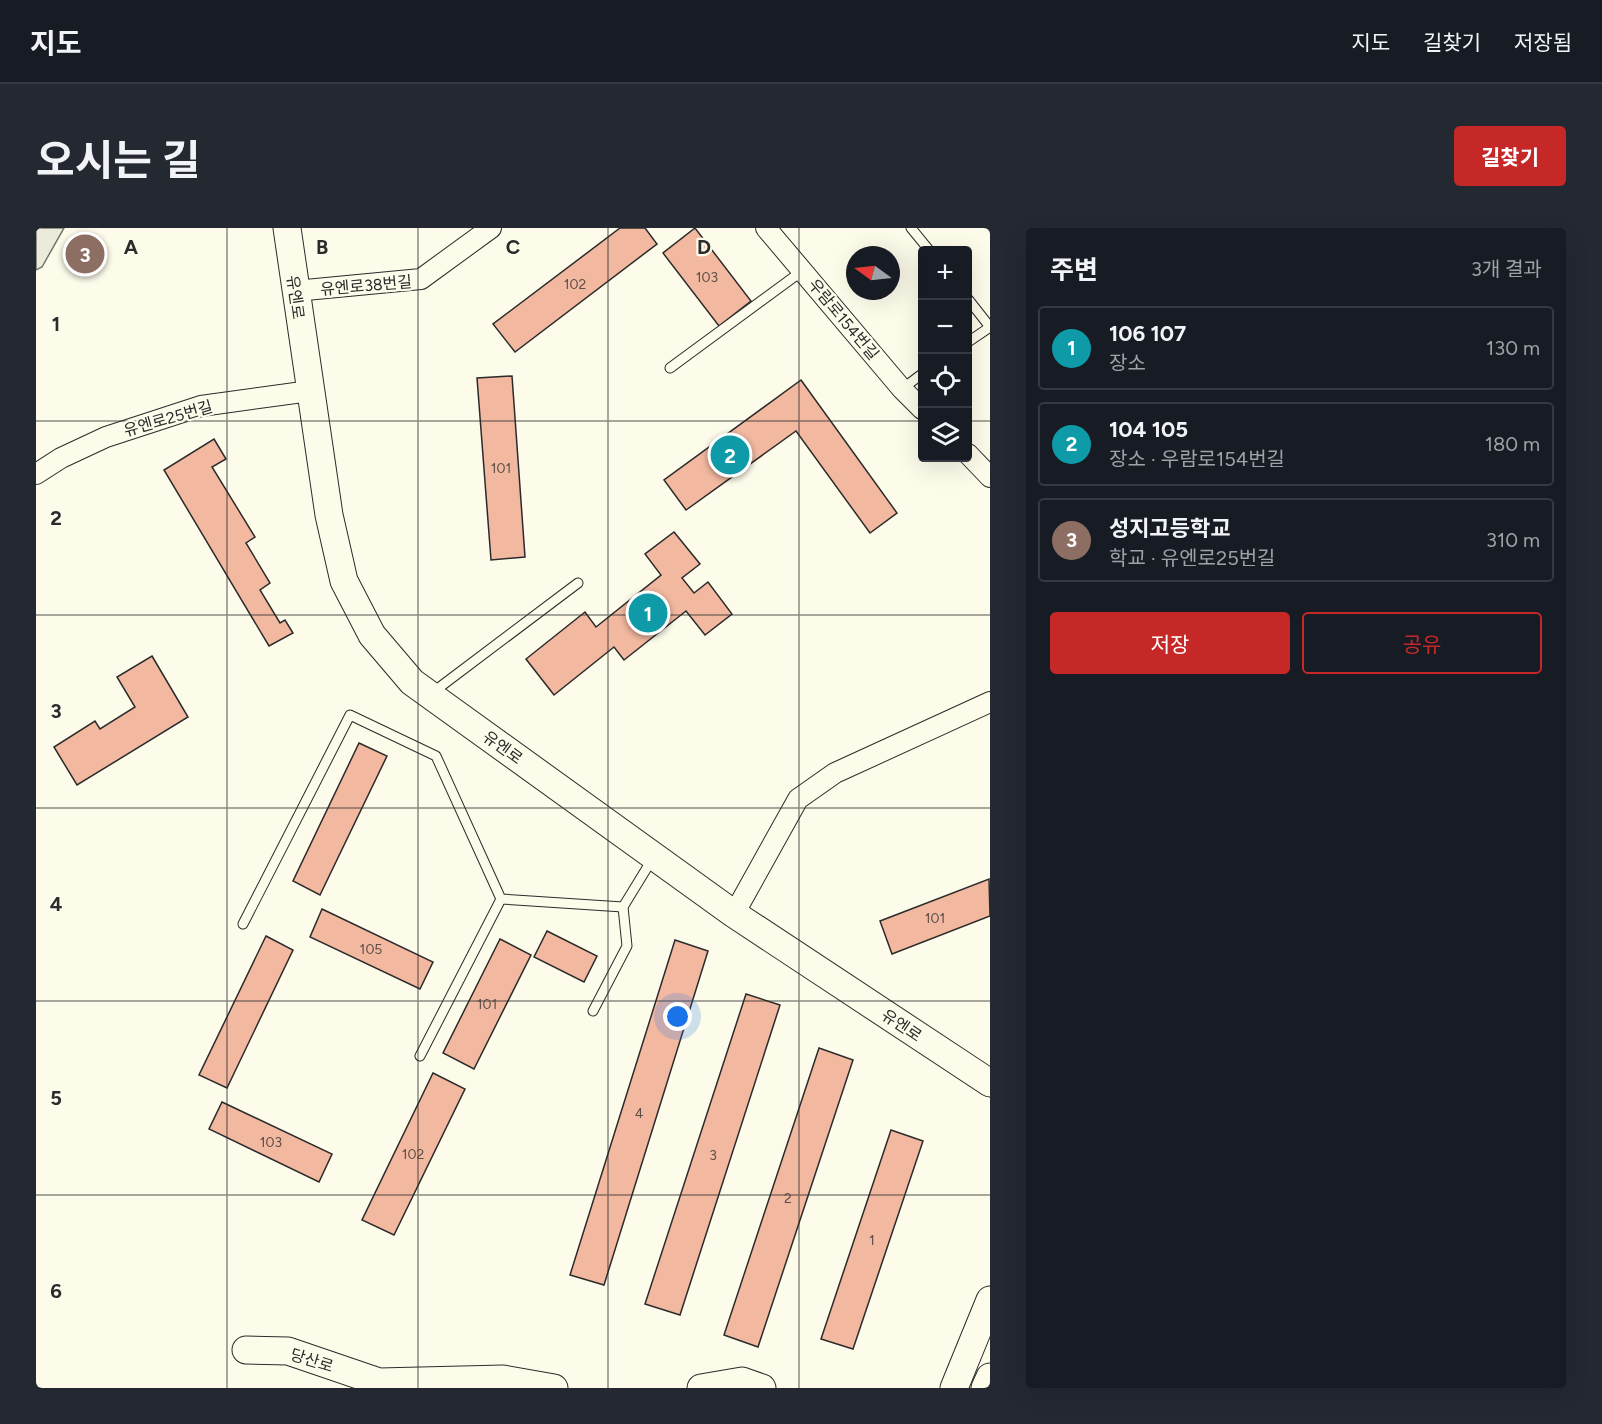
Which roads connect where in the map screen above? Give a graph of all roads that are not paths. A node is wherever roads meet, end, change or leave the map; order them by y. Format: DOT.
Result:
graph roads {
  1 [pos="287,228"];
  2 [pos="491,228"];
  3 [pos="766,228"];
  4 [pos="911,228"];
  5 [pos="926,246"];
  6 [pos="802,270"];
  7 [pos="295,291"];
  8 [pos="969,300"];
  9 [pos="990,327"];
  10 [pos="972,339"];
  11 [pos="670,368"];
  12 [pos="918,377"];
  13 [pos="902,388"];
  14 [pos="310,391"];
  15 [pos="921,408"];
  16 [pos="972,458"];
  17 [pos="36,474"];
  18 [pos="990,477"];
  19 [pos="578,583"];
  20 [pos="430,694"];
  21 [pos="990,702"];
  22 [pos="654,856"];
  23 [pos="501,899"];
  24 [pos="623,907"];
  25 [pos="734,914"];
  26 [pos="243,924"];
  27 [pos="593,1011"];
  28 [pos="420,1056"];
  29 [pos="990,1083"];
  30 [pos="990,1300"];
  31 [pos="246,1350"];
  32 [pos="990,1377"];
  33 [pos="554,1388"];
  34 [pos="701,1388"];
  35 [pos="762,1388"];
  36 [pos="954,1388"];
  37 [pos="985,1388"];
  1 -- 7 [label="main road, 유엔로"];
  2 -- 7 [label="street, 유엔로38번길"];
  3 -- 6 [label="street, 우람로154번길"];
  4 -- 5 [label="lane"];
  6 -- 11 [label="lane"];
  6 -- 13 [label="street, 우람로154번길"];
  7 -- 14 [label="main road, 유엔로"];
  8 -- 9 [label="lane"];
  9 -- 10 [label="lane"];
  12 -- 13 [label="lane"];
  13 -- 15 [label="street, 우람로154번길"];
  14 -- 17 [label="street, 유엔로25번길"];
  14 -- 20 [label="main road, 유엔로"];
  16 -- 18 [label="street"];
  19 -- 20 [label="lane"];
  20 -- 22 [label="main road, 유엔로"];
  21 -- 25 [label="street"];
  22 -- 24 [label="lane"];
  22 -- 25 [label="main road, 유엔로"];
  23 -- 24 [label="lane"];
  23 -- 26 [label="lane"];
  23 -- 28 [label="lane"];
  24 -- 27 [label="lane"];
  25 -- 29 [label="main road, 유엔로"];
  30 -- 36 [label="main road"];
  31 -- 33 [label="main road, 당산로"];
  32 -- 37 [label="main road"];
  34 -- 35 [label="main road"];
}
